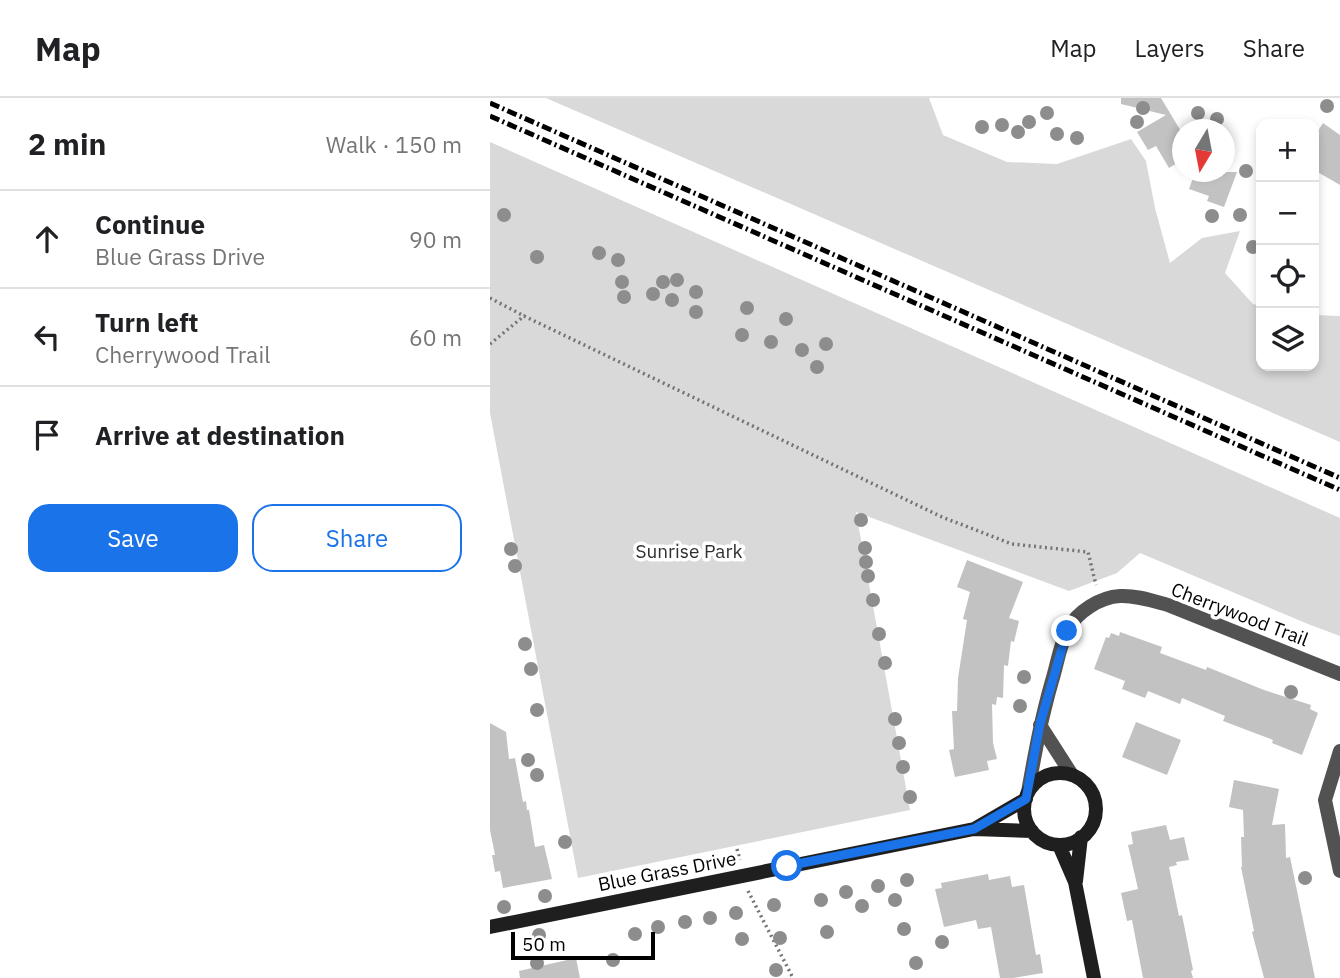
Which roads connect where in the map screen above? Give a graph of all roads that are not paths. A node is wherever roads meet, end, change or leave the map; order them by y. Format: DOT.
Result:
graph roads {
  1 [pos="1340,674"];
  2 [pos="1040,724"];
  3 [pos="1340,751"];
  4 [pos="1072,775"];
  5 [pos="1027,796"];
  6 [pos="974,829"];
  7 [pos="1032,831"];
  8 [pos="1081,837"];
  9 [pos="1059,845"];
  10 [pos="1340,871"];
  11 [pos="1075,882"];
  12 [pos="490,927"];
  13 [pos="1094,978"];
  1 -- 2 [label="street, Cherrywood Trail"];
  2 -- 4 [label="street"];
  2 -- 5 [label="street"];
  3 -- 10 [label="street"];
  4 -- 5 [label="street"];
  4 -- 8 [label="street"];
  5 -- 6 [label="street, Blue Grass Drive"];
  5 -- 7 [label="street"];
  6 -- 7 [label="street, Blue Grass Drive"];
  6 -- 12 [label="street, Blue Grass Drive"];
  7 -- 9 [label="street"];
  8 -- 9 [label="street"];
  8 -- 11 [label="street"];
  9 -- 11 [label="street"];
  11 -- 13 [label="street"];
}
